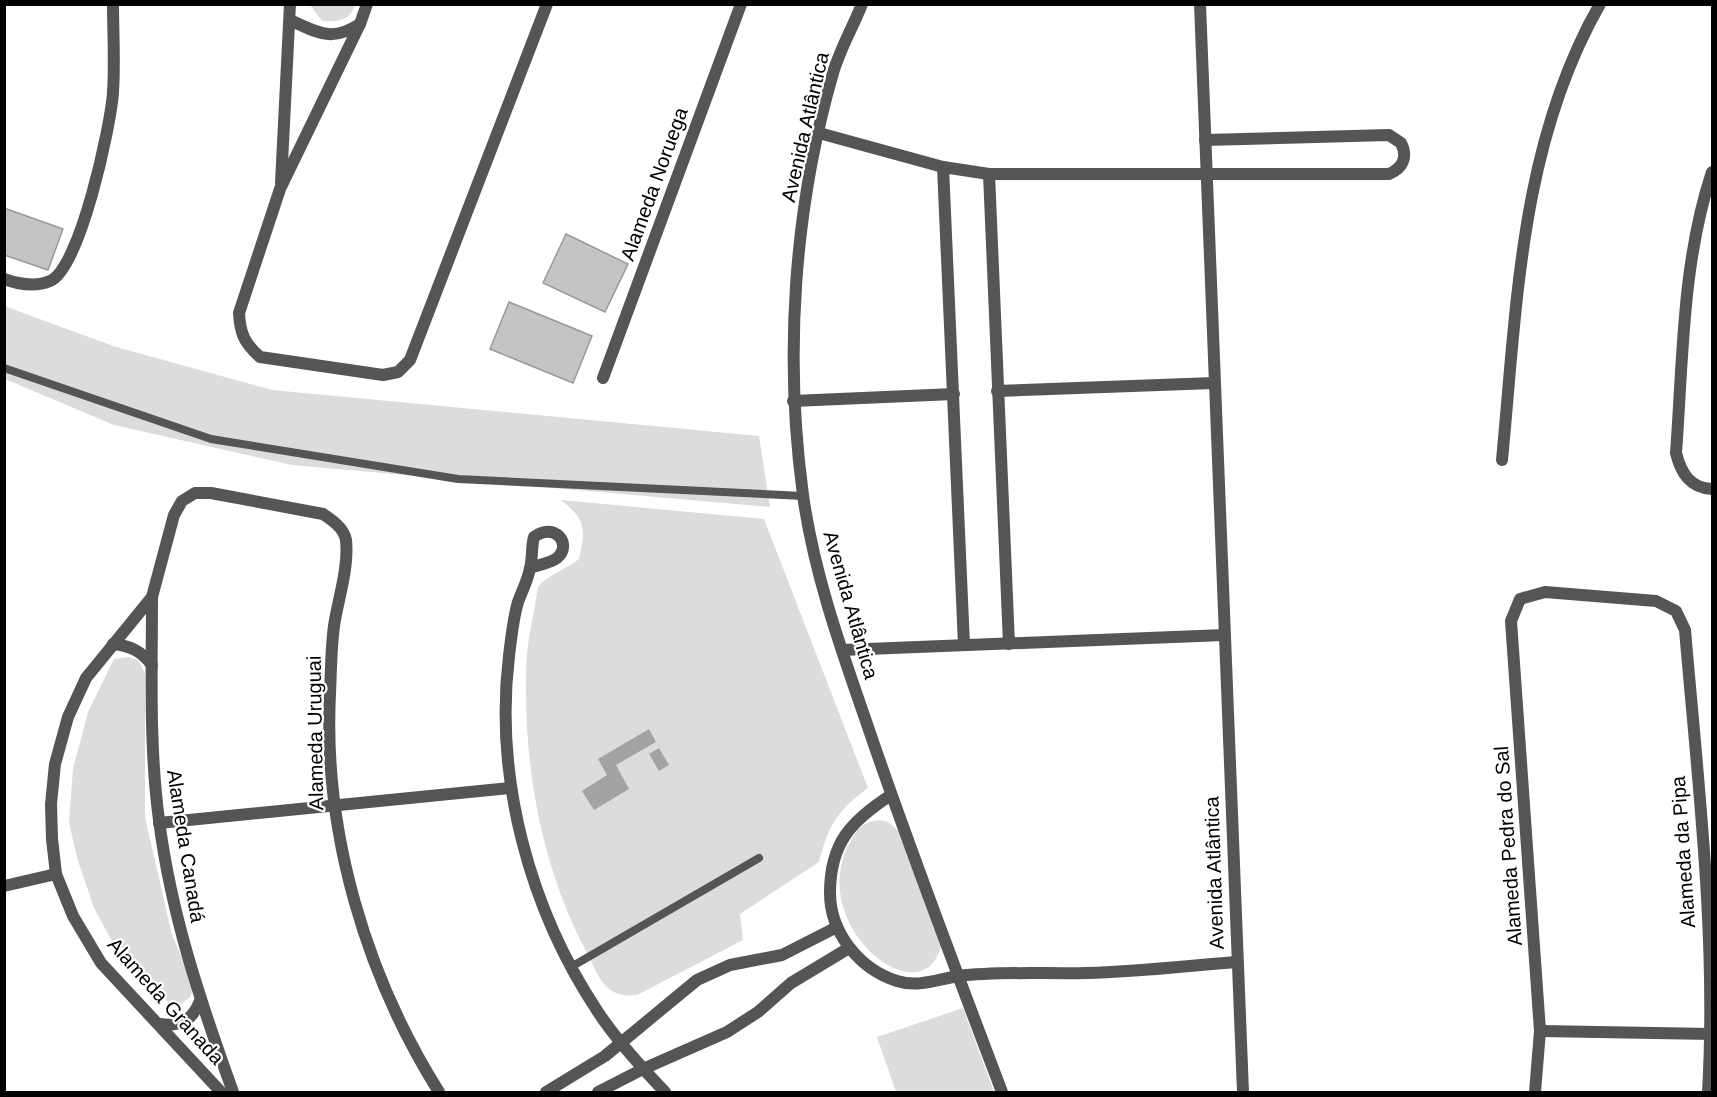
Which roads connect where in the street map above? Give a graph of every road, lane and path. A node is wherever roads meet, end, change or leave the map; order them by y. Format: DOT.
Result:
graph roads {
  1 [pos="113,4"];
  2 [pos="290,4"];
  3 [pos="367,4"];
  4 [pos="547,4"];
  5 [pos="741,4"];
  6 [pos="862,4"];
  7 [pos="1200,4"];
  8 [pos="1600,4"];
  9 [pos="292,21"];
  10 [pos="360,24"];
  11 [pos="819,133"];
  12 [pos="1205,140"];
  13 [pos="943,166"];
  14 [pos="1713,172"];
  15 [pos="989,174"];
  16 [pos="1207,175"];
  17 [pos="280,189"];
  18 [pos="4,279"];
  19 [pos="4,368"];
  20 [pos="603,378"];
  21 [pos="1214,383"];
  22 [pos="997,391"];
  23 [pos="954,394"];
  24 [pos="793,401"];
  25 [pos="1502,460"];
  26 [pos="1713,489"];
  27 [pos="211,493"];
  28 [pos="803,496"];
  29 [pos="530,568"];
  30 [pos="152,597"];
  31 [pos="1520,599"];
  32 [pos="1224,635"];
  33 [pos="113,644"];
  34 [pos="1009,644"];
  35 [pos="964,645"];
  36 [pos="842,650"];
  37 [pos="152,665"];
  38 [pos="510,788"];
  39 [pos="891,795"];
  40 [pos="333,804"];
  41 [pos="159,823"];
  42 [pos="759,858"];
  43 [pos="56,874"];
  44 [pos="4,886"];
  45 [pos="837,927"];
  46 [pos="849,948"];
  47 [pos="1236,962"];
  48 [pos="571,967"];
  49 [pos="958,976"];
  50 [pos="200,1001"];
  51 [pos="160,1024"];
  52 [pos="1540,1031"];
  53 [pos="1712,1034"];
  54 [pos="622,1043"];
  55 [pos="643,1069"];
  56 [pos="221,1092"];
  57 [pos="233,1092"];
  58 [pos="439,1092"];
  59 [pos="546,1092"];
  60 [pos="598,1092"];
  61 [pos="665,1092"];
  62 [pos="1002,1092"];
  63 [pos="1243,1092"];
  64 [pos="1535,1092"];
  65 [pos="1708,1092"];
  1 -- 18 [label="street"];
  2 -- 9 [label="street"];
  3 -- 10 [label="street"];
  4 -- 17 [label="street"];
  5 -- 20 [label="street, Alameda Noruega"];
  6 -- 11 [label="street, Avenida Atlântica"];
  7 -- 12 [label="street, Avenida Atlântica"];
  8 -- 25 [label="street"];
  9 -- 10 [label="street"];
  9 -- 17 [label="street"];
  10 -- 17 [label="street"];
  11 -- 13 [label="street"];
  11 -- 24 [label="street, Avenida Atlântica"];
  12 -- 16 [label="street, Avenida Atlântica"];
  12 -- 16 [label="street"];
  13 -- 15 [label="street"];
  13 -- 23 [label="street"];
  14 -- 26 [label="street"];
  15 -- 16 [label="street"];
  15 -- 22 [label="street"];
  16 -- 21 [label="street, Avenida Atlântica"];
  19 -- 28 [label="lane"];
  21 -- 22 [label="street"];
  21 -- 32 [label="street, Avenida Atlântica"];
  22 -- 34 [label="street"];
  23 -- 24 [label="street"];
  23 -- 35 [label="street"];
  24 -- 28 [label="street, Avenida Atlântica"];
  27 -- 30 [label="street, Alameda Granada"];
  27 -- 40 [label="street, Alameda Uruguai"];
  28 -- 36 [label="street, Avenida Atlântica"];
  29 -- 38 [label="street"];
  30 -- 33 [label="street, Alameda Granada"];
  30 -- 37 [label="street, Alameda Canadá"];
  31 -- 52 [label="street, Alameda Pedra do Sal"];
  31 -- 53 [label="street, Alameda da Pipa"];
  32 -- 34 [label="street"];
  32 -- 47 [label="street, Avenida Atlântica"];
  33 -- 37 [label="street"];
  33 -- 43 [label="street, Alameda Granada"];
  34 -- 35 [label="street"];
  35 -- 36 [label="street"];
  36 -- 39 [label="street, Avenida Atlântica"];
  37 -- 41 [label="street, Alameda Canadá"];
  38 -- 40 [label="street"];
  38 -- 48 [label="street"];
  39 -- 45 [label="street"];
  39 -- 49 [label="street, Avenida Atlântica"];
  40 -- 41 [label="street"];
  40 -- 58 [label="street, Alameda Uruguai"];
  41 -- 50 [label="street, Alameda Canadá"];
  42 -- 48 [label="lane"];
  43 -- 44 [label="street"];
  43 -- 51 [label="street, Alameda Granada"];
  45 -- 46 [label="street"];
  45 -- 54 [label="street"];
  46 -- 49 [label="street"];
  46 -- 55 [label="street"];
  47 -- 49 [label="street"];
  47 -- 63 [label="street, Avenida Atlântica"];
  48 -- 54 [label="street"];
  49 -- 62 [label="street, Avenida Atlântica"];
  50 -- 51 [label="street"];
  50 -- 57 [label="street, Alameda Canadá"];
  51 -- 56 [label="street, Alameda Granada"];
  52 -- 53 [label="street"];
  52 -- 64 [label="street, Alameda Pedra do Sal"];
  53 -- 65 [label="street, Alameda da Pipa"];
  54 -- 55 [label="street"];
  54 -- 59 [label="street"];
  55 -- 60 [label="street"];
  55 -- 61 [label="street"];
}
